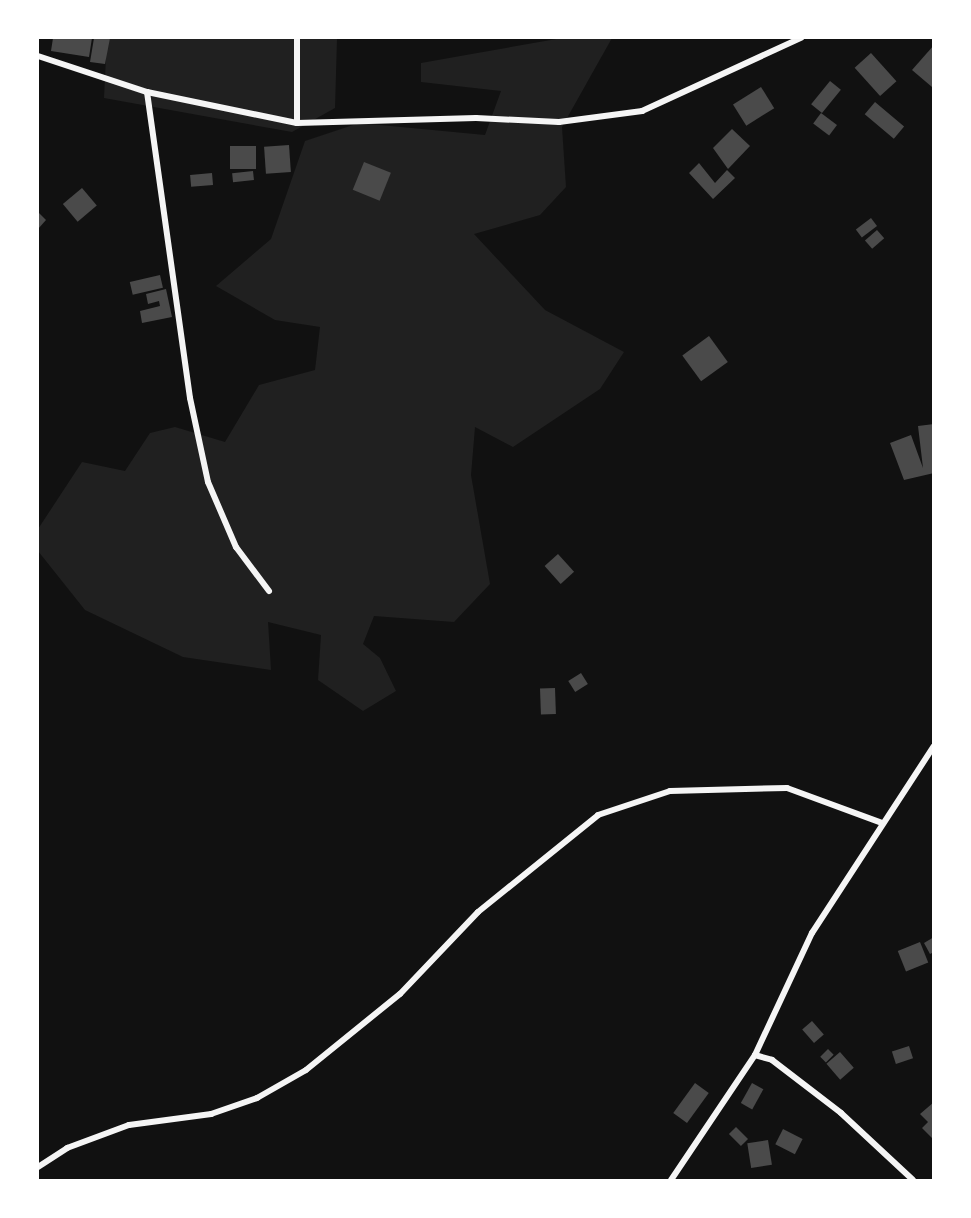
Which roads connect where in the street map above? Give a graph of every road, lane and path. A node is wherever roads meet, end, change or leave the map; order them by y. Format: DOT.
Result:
graph roads {
  1 [pos="297,38"];
  2 [pos="801,38"];
  3 [pos="38,56"];
  4 [pos="147,92"];
  5 [pos="297,123"];
  6 [pos="269,591"];
  7 [pos="933,746"];
  8 [pos="882,823"];
  9 [pos="755,1055"];
  10 [pos="38,1167"];
  11 [pos="671,1180"];
  12 [pos="913,1180"];
  1 -- 5 [label="street"];
  2 -- 5 [label="street"];
  3 -- 4 [label="street"];
  4 -- 5 [label="street"];
  4 -- 6 [label="street"];
  7 -- 8 [label="street"];
  8 -- 9 [label="street"];
  8 -- 10 [label="street"];
  9 -- 11 [label="street"];
  9 -- 12 [label="street"];
}
